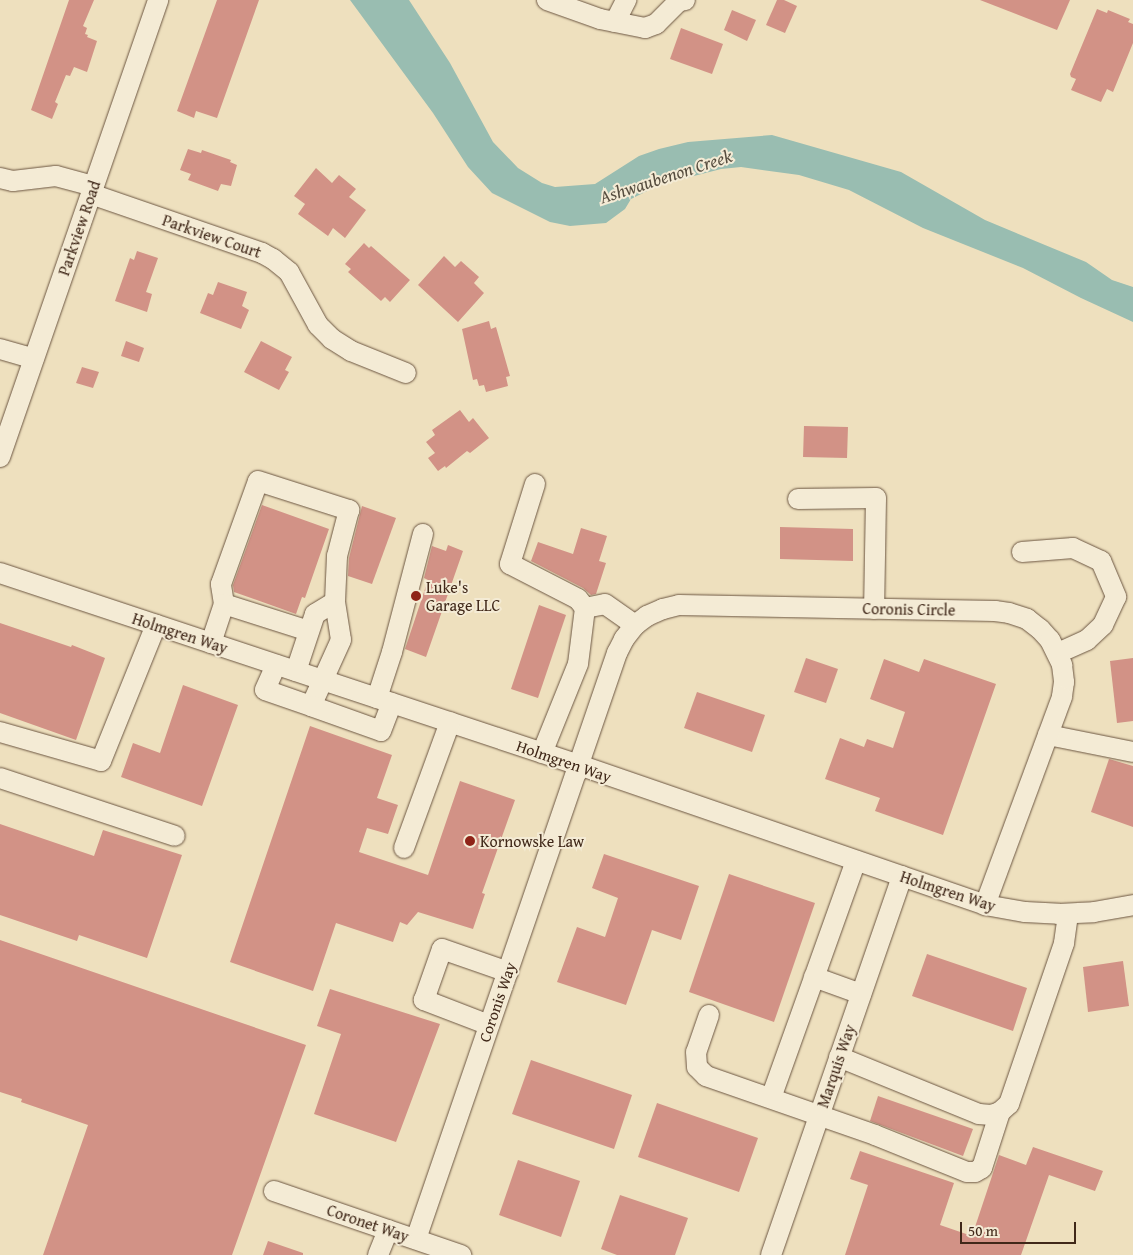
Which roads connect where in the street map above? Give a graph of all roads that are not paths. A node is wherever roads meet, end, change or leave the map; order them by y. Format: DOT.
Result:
graph roads {
  1 [pos="158,0"];
  2 [pos="547,0"];
  3 [pos="626,0"];
  4 [pos="685,0"];
  5 [pos="616,22"];
  6 [pos="0,178"];
  7 [pos="92,190"];
  8 [pos="0,349"];
  9 [pos="34,359"];
  10 [pos="406,373"];
  11 [pos="0,457"];
  12 [pos="534,484"];
  13 [pos="798,499"];
  14 [pos="423,534"];
  15 [pos="1022,552"];
  16 [pos="0,574"];
  17 [pos="335,602"];
  18 [pos="224,604"];
  19 [pos="585,608"];
  20 [pos="874,609"];
  21 [pos="156,625"];
  22 [pos="635,626"];
  23 [pos="309,631"];
  24 [pos="211,643"];
  25 [pos="1058,653"];
  26 [pos="578,664"];
  27 [pos="276,665"];
  28 [pos="296,671"];
  29 [pos="610,674"];
  30 [pos="321,680"];
  31 [pos="384,701"];
  32 [pos="311,706"];
  33 [pos="450,722"];
  34 [pos="0,732"];
  35 [pos="1048,735"];
  36 [pos="1133,752"];
  37 [pos="542,753"];
  38 [pos="579,765"];
  39 [pos="0,778"];
  40 [pos="175,836"];
  41 [pos="404,848"];
  42 [pos="856,861"];
  43 [pos="902,876"];
  44 [pos="986,905"];
  45 [pos="1133,905"];
  46 [pos="1068,914"];
  47 [pos="508,972"];
  48 [pos="814,977"];
  49 [pos="861,994"];
  50 [pos="709,1015"];
  51 [pos="489,1025"];
  52 [pos="839,1057"];
  53 [pos="771,1098"];
  54 [pos="1000,1112"];
  55 [pos="819,1115"];
  56 [pos="274,1191"];
  57 [pos="388,1230"];
  58 [pos="416,1239"];
  59 [pos="774,1254"];
  60 [pos="378,1255"];
  61 [pos="461,1255"];
  1 -- 7 [label="street, Parkview Road"];
  2 -- 5 [label="street"];
  3 -- 5 [label="street"];
  4 -- 5 [label="street"];
  6 -- 7 [label="street, Parkview Court"];
  7 -- 9 [label="street, Parkview Road"];
  7 -- 10 [label="street, Parkview Court"];
  8 -- 9 [label="street"];
  9 -- 11 [label="street, Parkview Road"];
  12 -- 19 [label="street"];
  13 -- 20 [label="street"];
  14 -- 31 [label="street"];
  15 -- 25 [label="street"];
  16 -- 21 [label="street, Holmgren Way"];
  17 -- 18 [label="street"];
  17 -- 23 [label="street"];
  17 -- 30 [label="street"];
  18 -- 23 [label="street"];
  18 -- 24 [label="street"];
  19 -- 22 [label="street"];
  19 -- 26 [label="street"];
  20 -- 22 [label="street, Coronis Circle"];
  20 -- 25 [label="street, Coronis Circle"];
  21 -- 24 [label="street, Holmgren Way"];
  21 -- 34 [label="street"];
  22 -- 29 [label="street, Coronis Circle"];
  23 -- 28 [label="street"];
  24 -- 27 [label="street, Holmgren Way"];
  25 -- 35 [label="street, Coronis Circle"];
  26 -- 29 [label="street"];
  26 -- 37 [label="street"];
  27 -- 28 [label="street, Holmgren Way"];
  27 -- 32 [label="street"];
  28 -- 30 [label="street, Holmgren Way"];
  29 -- 38 [label="street, Coronis Circle"];
  30 -- 31 [label="street, Holmgren Way"];
  30 -- 32 [label="street"];
  31 -- 32 [label="street"];
  31 -- 33 [label="street, Holmgren Way"];
  33 -- 37 [label="street, Holmgren Way"];
  33 -- 41 [label="street"];
  35 -- 36 [label="street"];
  35 -- 44 [label="street, Coronis Circle"];
  37 -- 38 [label="street, Holmgren Way"];
  38 -- 42 [label="street, Holmgren Way"];
  38 -- 47 [label="street, Coronis Way"];
  39 -- 40 [label="street"];
  42 -- 43 [label="street, Holmgren Way"];
  42 -- 48 [label="street"];
  43 -- 44 [label="street, Holmgren Way"];
  43 -- 49 [label="street, Marquis Way"];
  44 -- 46 [label="street, Holmgren Way"];
  45 -- 46 [label="street, Holmgren Way"];
  46 -- 54 [label="street"];
  47 -- 51 [label="street, Coronis Way"];
  47 -- 51 [label="street"];
  48 -- 49 [label="street"];
  48 -- 53 [label="street"];
  49 -- 52 [label="street, Marquis Way"];
  50 -- 53 [label="street"];
  51 -- 58 [label="street, Coronis Way"];
  52 -- 54 [label="street"];
  52 -- 55 [label="street, Marquis Way"];
  53 -- 55 [label="street"];
  54 -- 55 [label="street"];
  55 -- 59 [label="street, Marquis Way"];
  56 -- 57 [label="street, Coronet Way"];
  57 -- 58 [label="street, Coronet Way"];
  57 -- 60 [label="street"];
  58 -- 61 [label="street, Coronet Way"];
}
